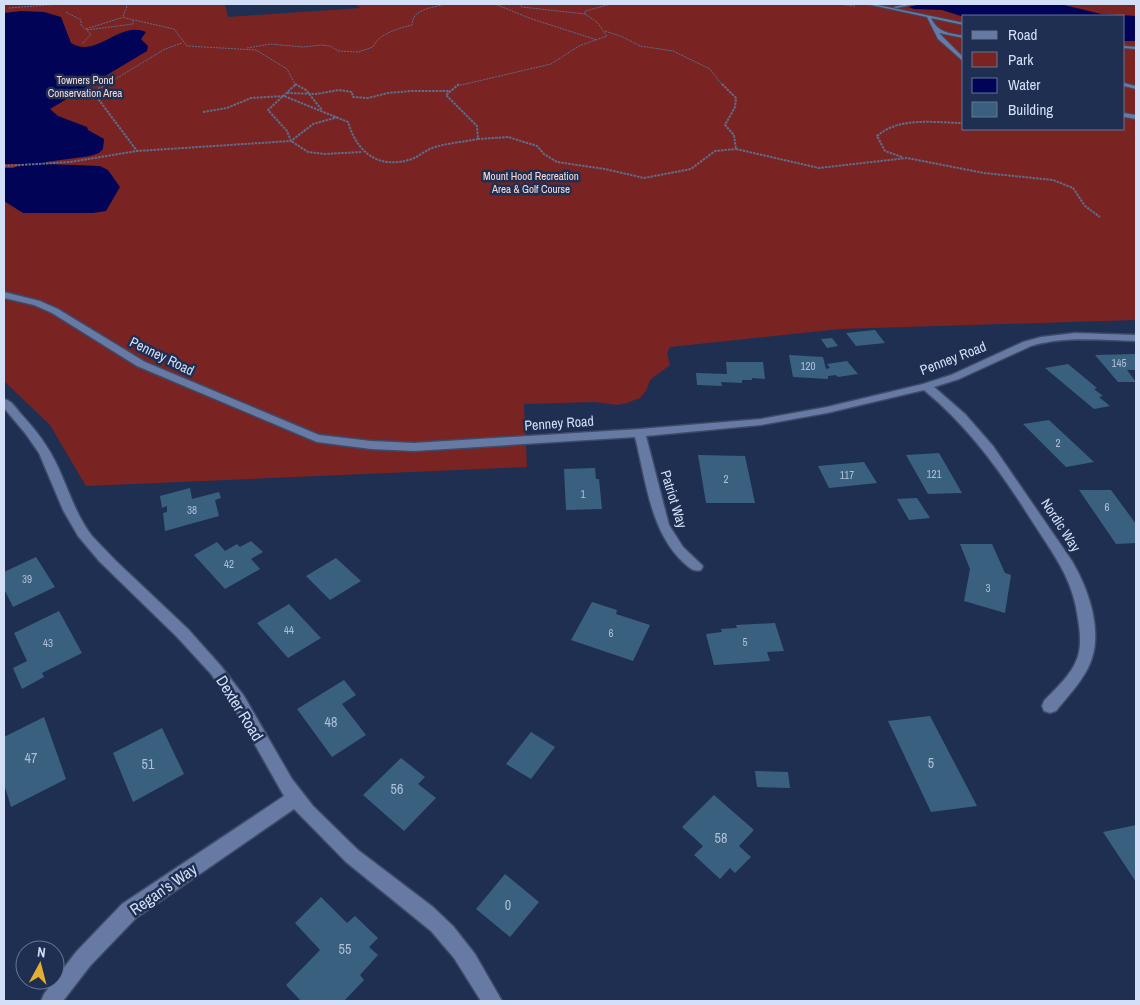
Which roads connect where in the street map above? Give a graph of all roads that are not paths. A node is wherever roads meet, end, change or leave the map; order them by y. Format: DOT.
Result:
graph roads {
  1 [pos="870,4"];
  2 [pos="913,4"];
  3 [pos="888,7"];
  4 [pos="928,16"];
  5 [pos="962,24"];
  6 [pos="935,30"];
  7 [pos="962,37"];
  8 [pos="962,59"];
  9 [pos="4,295"];
  10 [pos="1136,338"];
  11 [pos="926,386"];
  12 [pos="4,402"];
  13 [pos="640,433"];
  14 [pos="696,566"];
  15 [pos="1050,706"];
  16 [pos="295,798"];
  17 [pos="51,1001"];
  18 [pos="492,1001"];
  1 -- 3 [label="lane"];
  2 -- 3 [label="lane"];
  3 -- 4 [label="lane"];
  4 -- 5 [label="lane"];
  4 -- 6 [label="lane"];
  6 -- 7 [label="lane"];
  6 -- 8 [label="lane"];
  9 -- 13 [label="street, Penney Road"];
  10 -- 11 [label="street, Penney Road"];
  11 -- 13 [label="street, Penney Road"];
  11 -- 15 [label="street, Nordic Way"];
  12 -- 16 [label="street, Dexter Road"];
  13 -- 14 [label="street, Patriot Way"];
  16 -- 17 [label="street, Regan's Way"];
  16 -- 18 [label="street, Dexter Road"];
}
